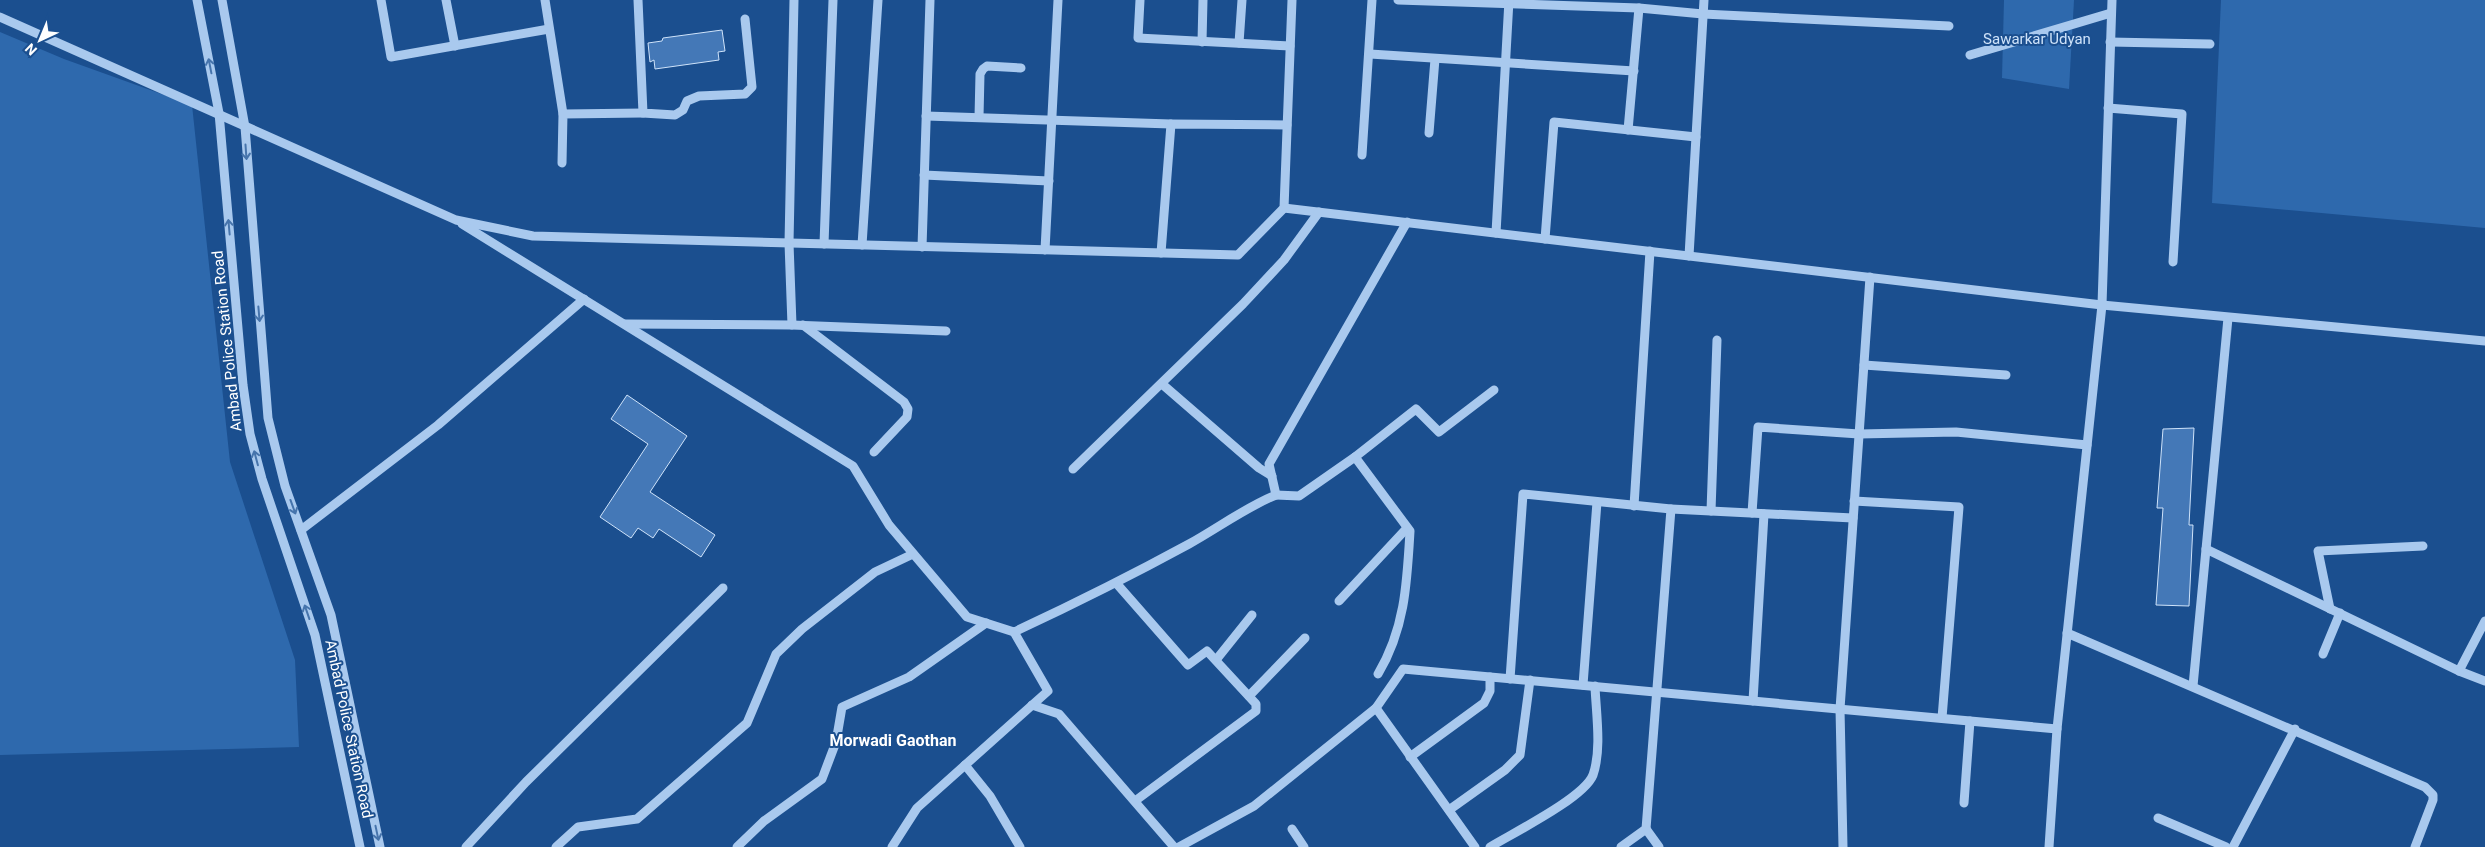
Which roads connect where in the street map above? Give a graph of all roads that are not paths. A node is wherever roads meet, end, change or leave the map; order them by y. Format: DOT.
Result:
graph roads {
  1 [pos="197,0"];
  2 [pos="222,0"];
  3 [pos="381,0"];
  4 [pos="446,0"];
  5 [pos="545,0"];
  6 [pos="638,0"];
  7 [pos="794,0"];
  8 [pos="833,0"];
  9 [pos="878,0"];
  10 [pos="930,0"];
  11 [pos="1058,0"];
  12 [pos="1140,0"];
  13 [pos="1203,0"];
  14 [pos="1242,0"];
  15 [pos="1292,0"];
  16 [pos="1372,0"];
  17 [pos="1398,0"];
  18 [pos="1704,0"];
  19 [pos="2112,0"];
  20 [pos="1509,2"];
  21 [pos="1639,8"];
  22 [pos="2111,13"];
  23 [pos="1703,14"];
  24 [pos="0,17"];
  25 [pos="746,19"];
  26 [pos="1949,26"];
  27 [pos="549,29"];
  28 [pos="1202,42"];
  29 [pos="2110,42"];
  30 [pos="1239,43"];
  31 [pos="2210,44"];
  32 [pos="455,46"];
  33 [pos="1290,46"];
  34 [pos="1370,54"];
  35 [pos="1970,55"];
  36 [pos="1435,58"];
  37 [pos="1506,63"];
  38 [pos="1021,68"];
  39 [pos="1634,72"];
  40 [pos="2108,108"];
  41 [pos="219,113"];
  42 [pos="643,113"];
  43 [pos="563,114"];
  44 [pos="926,116"];
  45 [pos="979,117"];
  46 [pos="1052,118"];
  47 [pos="1171,124"];
  48 [pos="1287,125"];
  49 [pos="245,127"];
  50 [pos="1628,130"];
  51 [pos="1429,133"];
  52 [pos="1696,138"];
  53 [pos="1362,155"];
  54 [pos="562,163"];
  55 [pos="924,175"];
  56 [pos="1049,182"];
  57 [pos="1284,208"];
  58 [pos="1319,212"];
  59 [pos="456,220"];
  60 [pos="1407,222"];
  61 [pos="1496,233"];
  62 [pos="1545,239"];
  63 [pos="790,243"];
  64 [pos="824,244"];
  65 [pos="862,245"];
  66 [pos="922,247"];
  67 [pos="1046,250"];
  68 [pos="1650,251"];
  69 [pos="1161,253"];
  70 [pos="1689,256"];
  71 [pos="2173,262"];
  72 [pos="1870,278"];
  73 [pos="584,299"];
  74 [pos="2102,305"];
  75 [pos="2228,318"];
  76 [pos="624,324"];
  77 [pos="792,325"];
  78 [pos="802,325"];
  79 [pos="946,331"];
  80 [pos="1717,340"];
  81 [pos="2485,341"];
  82 [pos="1864,365"];
  83 [pos="2006,375"];
  84 [pos="1162,384"];
  85 [pos="1494,390"];
  86 [pos="1859,434"];
  87 [pos="2087,445"];
  88 [pos="874,452"];
  89 [pos="1355,457"];
  90 [pos="1073,468"];
  91 [pos="1272,476"];
  92 [pos="1276,495"];
  93 [pos="1854,500"];
  94 [pos="1597,502"];
  95 [pos="1634,506"];
  96 [pos="1671,509"];
  97 [pos="1711,511"];
  98 [pos="1752,513"];
  99 [pos="1764,514"];
  100 [pos="1853,518"];
  101 [pos="1407,528"];
  102 [pos="301,530"];
  103 [pos="2422,546"];
  104 [pos="2206,549"];
  105 [pos="912,554"];
  106 [pos="1117,584"];
  107 [pos="723,588"];
  108 [pos="1339,600"];
  109 [pos="2330,608"];
  110 [pos="2340,614"];
  111 [pos="1252,615"];
  112 [pos="2485,621"];
  113 [pos="986,623"];
  114 [pos="1014,632"];
  115 [pos="2067,632"];
  116 [pos="1304,638"];
  117 [pos="2323,654"];
  118 [pos="1216,660"];
  119 [pos="2460,671"];
  120 [pos="1378,674"];
  121 [pos="1490,677"];
  122 [pos="1510,678"];
  123 [pos="1530,680"];
  124 [pos="2485,681"];
  125 [pos="1583,685"];
  126 [pos="1595,686"];
  127 [pos="2193,686"];
  128 [pos="1658,692"];
  129 [pos="1249,696"];
  130 [pos="1753,701"];
  131 [pos="1032,705"];
  132 [pos="1376,708"];
  133 [pos="1840,709"];
  134 [pos="1942,718"];
  135 [pos="1970,721"];
  136 [pos="2057,729"];
  137 [pos="2295,729"];
  138 [pos="1410,757"];
  139 [pos="965,766"];
  140 [pos="1135,801"];
  141 [pos="1964,803"];
  142 [pos="1449,810"];
  143 [pos="2158,818"];
  144 [pos="1292,829"];
  145 [pos="1646,830"];
  146 [pos="1165,843"];
  147 [pos="360,847"];
  148 [pos="380,847"];
  149 [pos="466,847"];
  150 [pos="556,847"];
  151 [pos="737,847"];
  152 [pos="892,847"];
  153 [pos="1020,847"];
  154 [pos="1174,847"];
  155 [pos="1179,847"];
  156 [pos="1304,847"];
  157 [pos="1476,847"];
  158 [pos="1490,847"];
  159 [pos="1621,847"];
  160 [pos="1659,847"];
  161 [pos="1843,847"];
  162 [pos="2050,847"];
  163 [pos="2226,847"];
  164 [pos="2233,847"];
  165 [pos="2415,847"];
  41 -- 1 [label="street, Ambad Police Station Road, one-way"];
  2 -- 49 [label="street, Ambad Police Station Road"];
  3 -- 32 [label="street"];
  4 -- 32 [label="street"];
  5 -- 27 [label="street"];
  6 -- 42 [label="street"];
  7 -- 63 [label="street"];
  8 -- 64 [label="street"];
  9 -- 65 [label="street"];
  10 -- 44 [label="street"];
  11 -- 46 [label="street"];
  12 -- 28 [label="street"];
  13 -- 28 [label="street"];
  14 -- 30 [label="street"];
  15 -- 33 [label="street"];
  16 -- 34 [label="street"];
  17 -- 20 [label="street"];
  18 -- 23 [label="street"];
  19 -- 22 [label="street"];
  20 -- 21 [label="street"];
  20 -- 37 [label="street"];
  21 -- 23 [label="street"];
  21 -- 39 [label="street"];
  22 -- 29 [label="street"];
  22 -- 35 [label="street"];
  23 -- 26 [label="street"];
  23 -- 52 [label="street"];
  24 -- 41 [label="street"];
  25 -- 42 [label="street"];
  27 -- 32 [label="street"];
  27 -- 43 [label="street"];
  28 -- 30 [label="street"];
  29 -- 31 [label="street"];
  29 -- 40 [label="street"];
  30 -- 33 [label="street"];
  33 -- 48 [label="street"];
  34 -- 36 [label="street"];
  34 -- 53 [label="street"];
  36 -- 37 [label="street"];
  36 -- 51 [label="street"];
  37 -- 39 [label="street"];
  37 -- 61 [label="street"];
  38 -- 45 [label="street"];
  39 -- 50 [label="street"];
  40 -- 71 [label="street"];
  40 -- 74 [label="street"];
  41 -- 49 [label="street"];
  147 -- 41 [label="street, Ambad Police Station Road, one-way"];
  42 -- 43 [label="street"];
  43 -- 54 [label="street"];
  44 -- 45 [label="street"];
  44 -- 55 [label="street"];
  45 -- 46 [label="street"];
  46 -- 47 [label="street"];
  46 -- 56 [label="street"];
  47 -- 48 [label="street"];
  47 -- 69 [label="street"];
  48 -- 57 [label="street"];
  49 -- 59 [label="street"];
  49 -- 102 [label="street, Ambad Police Station Road, one-way"];
  50 -- 52 [label="street"];
  50 -- 62 [label="street"];
  52 -- 70 [label="street"];
  55 -- 56 [label="street"];
  55 -- 66 [label="street"];
  56 -- 67 [label="street"];
  57 -- 58 [label="street"];
  57 -- 69 [label="street"];
  58 -- 60 [label="street"];
  58 -- 84 [label="street"];
  59 -- 63 [label="street"];
  59 -- 73 [label="street"];
  60 -- 61 [label="street"];
  60 -- 91 [label="street"];
  61 -- 62 [label="street"];
  62 -- 68 [label="street"];
  63 -- 64 [label="street"];
  63 -- 77 [label="street"];
  64 -- 65 [label="street"];
  65 -- 66 [label="street"];
  66 -- 67 [label="street"];
  67 -- 69 [label="street"];
  68 -- 70 [label="street"];
  68 -- 95 [label="street"];
  70 -- 72 [label="street"];
  72 -- 74 [label="street"];
  72 -- 82 [label="street"];
  73 -- 76 [label="street"];
  73 -- 102 [label="street"];
  74 -- 75 [label="street"];
  74 -- 87 [label="street"];
  75 -- 81 [label="street"];
  75 -- 104 [label="street"];
  76 -- 77 [label="street"];
  76 -- 105 [label="street"];
  77 -- 78 [label="street"];
  78 -- 79 [label="street"];
  78 -- 88 [label="street"];
  80 -- 97 [label="street"];
  82 -- 83 [label="street"];
  82 -- 86 [label="street"];
  84 -- 90 [label="street"];
  84 -- 91 [label="street"];
  85 -- 89 [label="street"];
  86 -- 87 [label="street"];
  86 -- 93 [label="street"];
  86 -- 98 [label="street"];
  87 -- 115 [label="street"];
  89 -- 92 [label="street"];
  89 -- 101 [label="street"];
  91 -- 92 [label="street"];
  92 -- 106 [label="street"];
  93 -- 100 [label="street"];
  93 -- 134 [label="street"];
  94 -- 95 [label="street"];
  94 -- 122 [label="street"];
  94 -- 125 [label="street"];
  95 -- 96 [label="street"];
  96 -- 97 [label="street"];
  96 -- 128 [label="street"];
  97 -- 98 [label="street"];
  98 -- 99 [label="street"];
  99 -- 100 [label="street"];
  99 -- 130 [label="street"];
  100 -- 133 [label="street"];
  101 -- 108 [label="street"];
  101 -- 120 [label="street"];
  102 -- 148 [label="street, Ambad Police Station Road, one-way"];
  103 -- 109 [label="street"];
  104 -- 109 [label="street"];
  104 -- 127 [label="street"];
  105 -- 113 [label="street"];
  105 -- 150 [label="street"];
  106 -- 114 [label="street"];
  106 -- 118 [label="street"];
  107 -- 149 [label="street"];
  109 -- 110 [label="street"];
  110 -- 117 [label="street"];
  110 -- 119 [label="street"];
  111 -- 118 [label="street"];
  112 -- 119 [label="street"];
  113 -- 114 [label="street"];
  113 -- 151 [label="street"];
  114 -- 131 [label="street"];
  115 -- 127 [label="street"];
  115 -- 136 [label="street"];
  116 -- 129 [label="street"];
  118 -- 129 [label="street"];
  119 -- 124 [label="street"];
  121 -- 122 [label="street"];
  121 -- 132 [label="street"];
  121 -- 138 [label="street"];
  122 -- 123 [label="street"];
  123 -- 125 [label="street"];
  123 -- 142 [label="street"];
  125 -- 126 [label="street"];
  126 -- 128 [label="street"];
  126 -- 158 [label="street"];
  127 -- 137 [label="street"];
  128 -- 130 [label="street"];
  128 -- 145 [label="street"];
  129 -- 140 [label="street"];
  130 -- 133 [label="street"];
  131 -- 139 [label="street"];
  131 -- 140 [label="street"];
  132 -- 138 [label="street"];
  132 -- 155 [label="street"];
  133 -- 134 [label="street"];
  133 -- 161 [label="street"];
  134 -- 135 [label="street"];
  135 -- 136 [label="street"];
  135 -- 141 [label="street"];
  136 -- 162 [label="street"];
  137 -- 164 [label="street"];
  137 -- 165 [label="street"];
  138 -- 142 [label="street"];
  139 -- 152 [label="street"];
  139 -- 153 [label="street"];
  140 -- 146 [label="street"];
  142 -- 157 [label="street"];
  143 -- 163 [label="street"];
  144 -- 156 [label="street"];
  145 -- 159 [label="street"];
  145 -- 160 [label="street"];
  146 -- 154 [label="street"];
}
